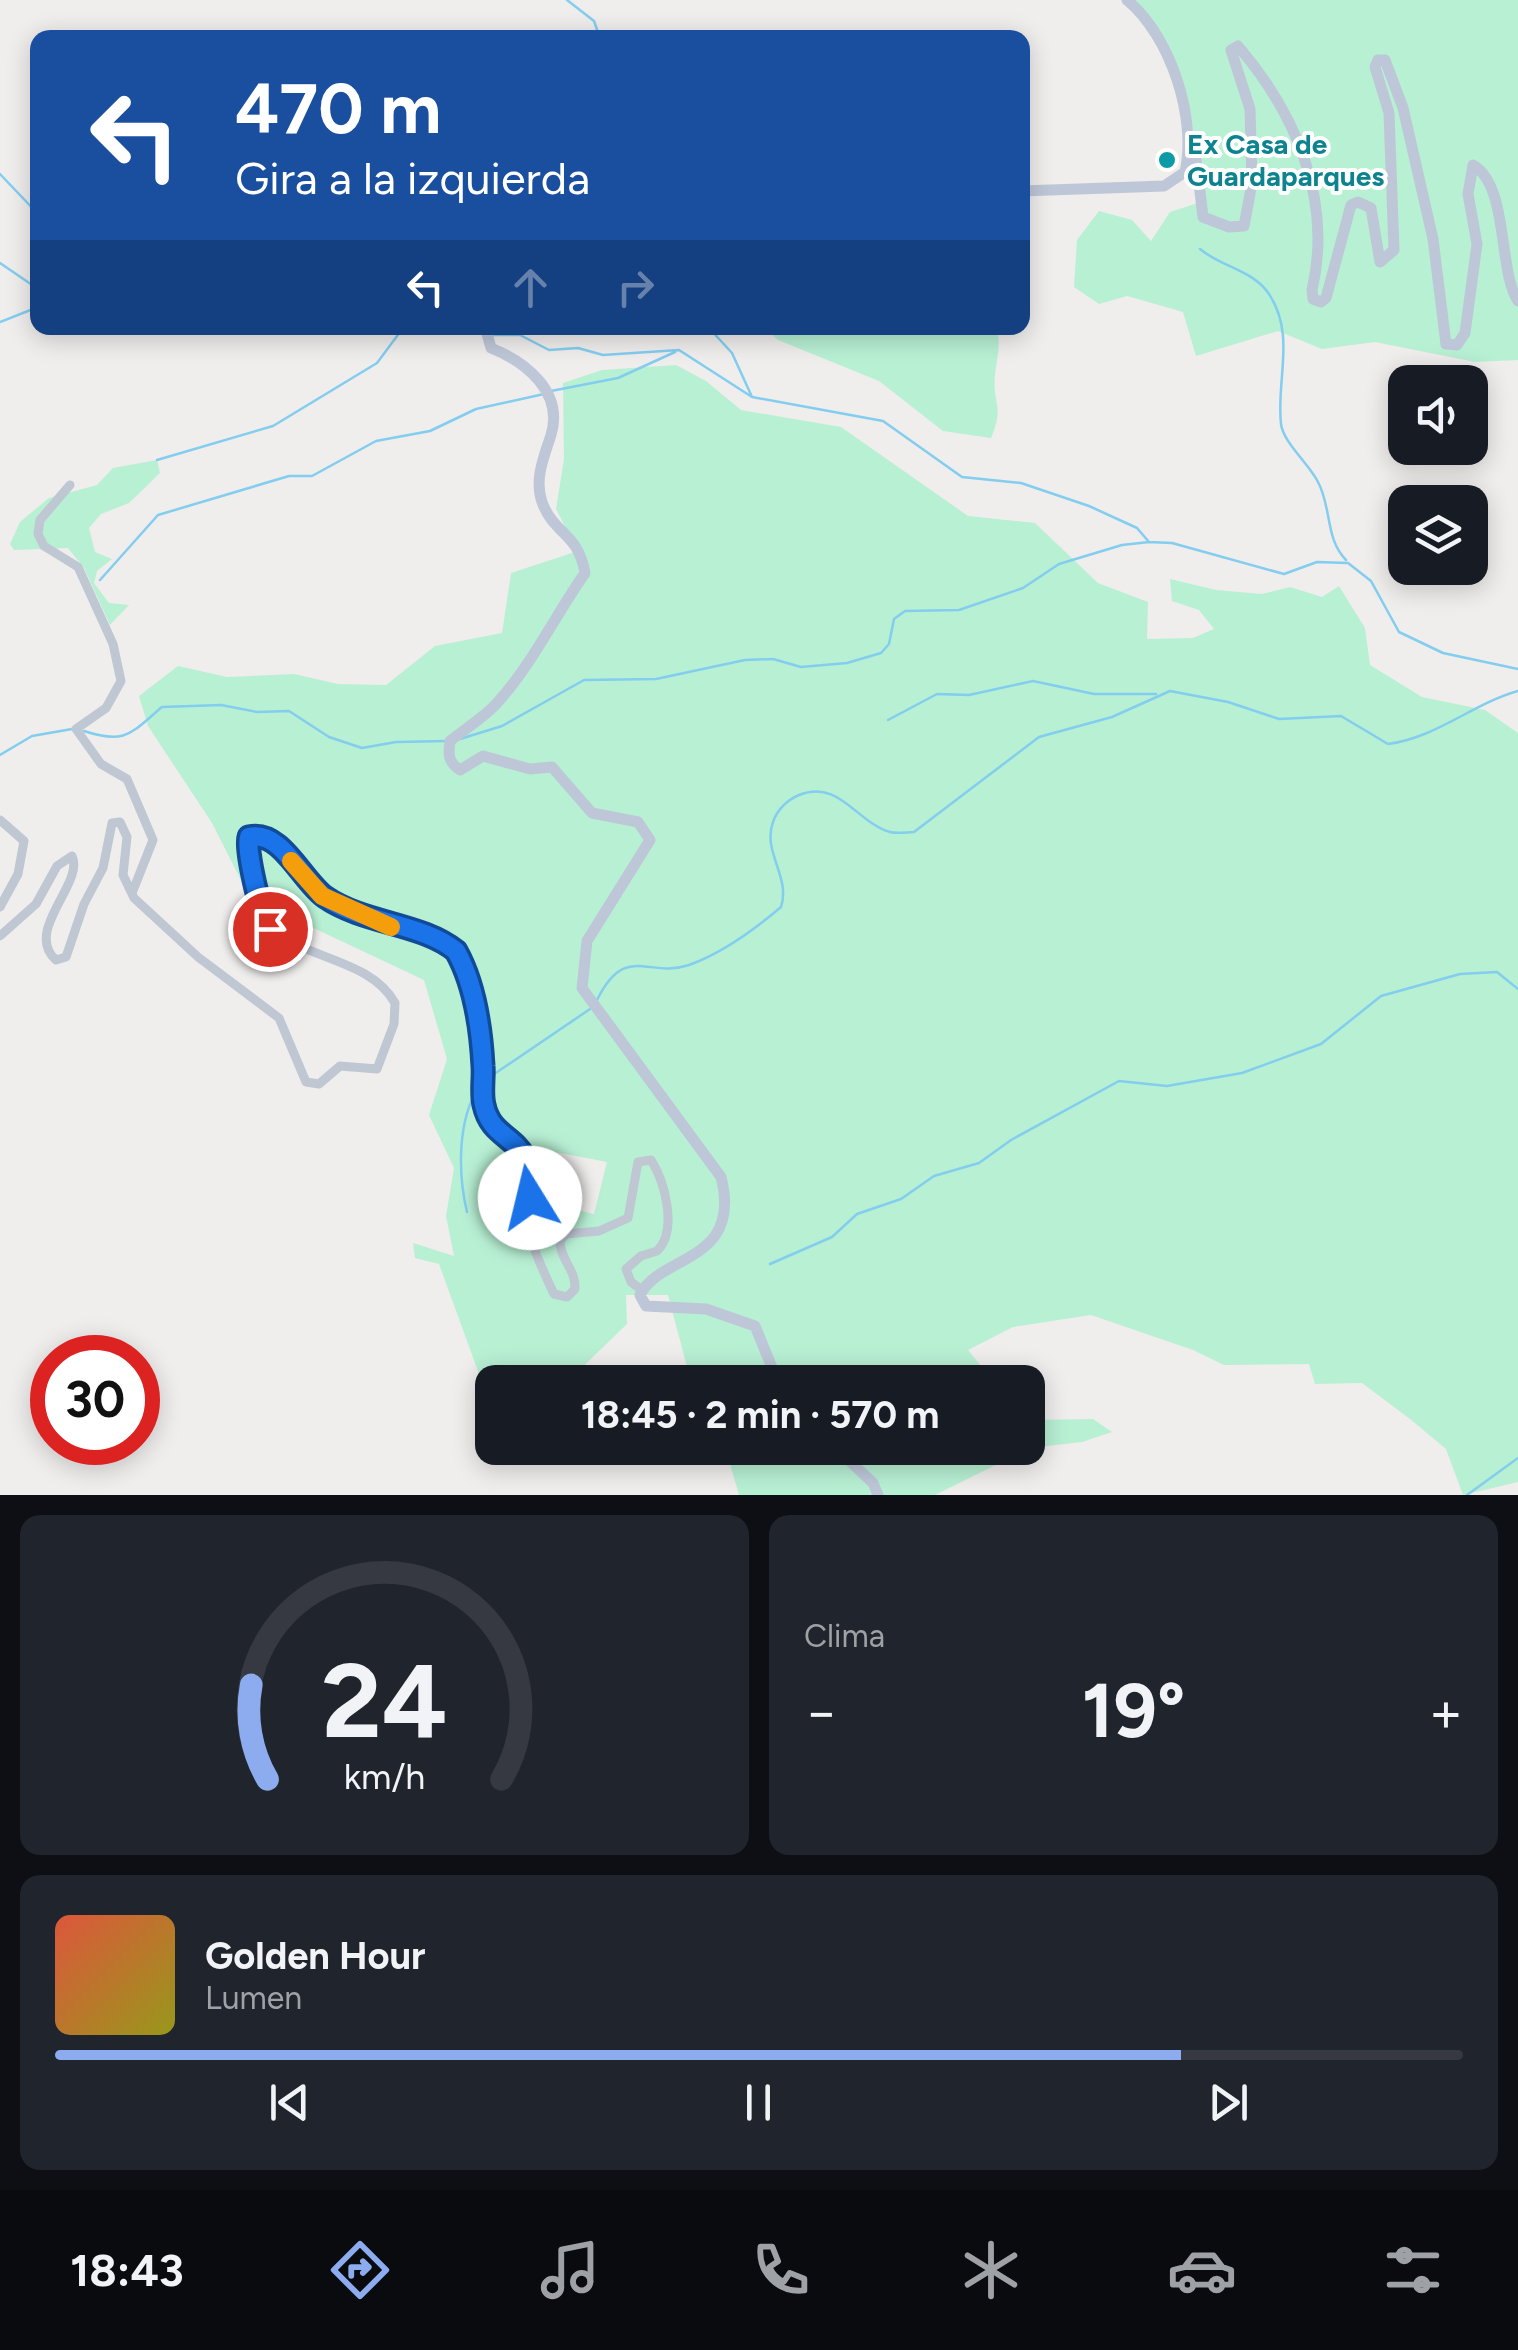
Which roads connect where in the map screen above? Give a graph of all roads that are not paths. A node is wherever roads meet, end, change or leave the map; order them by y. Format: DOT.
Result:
graph roads {
  1 [pos="1127,0"];
  2 [pos="1189,140"];
  3 [pos="1030,191"];
  4 [pos="1518,301"];
  5 [pos="486,335"];
  6 [pos="70,485"];
  7 [pos="0,820"];
  8 [pos="132,892"];
  9 [pos="0,906"];
  10 [pos="0,936"];
  11 [pos="642,1290"];
  12 [pos="771,1365"];
  13 [pos="854,1465"];
  14 [pos="878,1495"];
  1 -- 2 [label="street"];
  2 -- 3 [label="street"];
  2 -- 4 [label="street"];
  5 -- 11 [label="street"];
  6 -- 8 [label="street"];
  7 -- 9 [label="street"];
  8 -- 10 [label="street"];
  8 -- 11 [label="street"];
  11 -- 12 [label="street"];
  13 -- 14 [label="street"];
}
